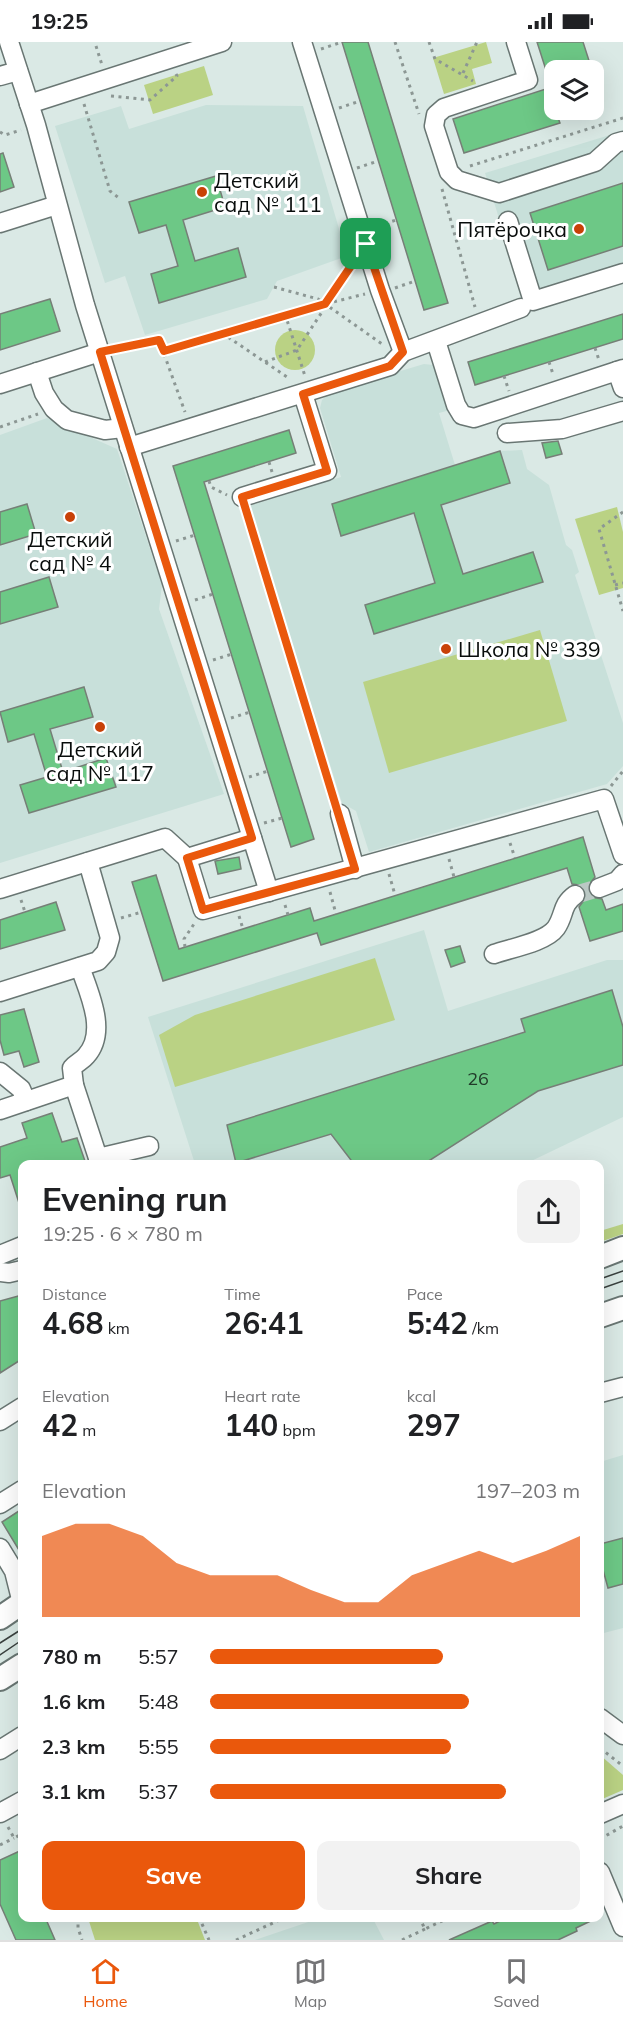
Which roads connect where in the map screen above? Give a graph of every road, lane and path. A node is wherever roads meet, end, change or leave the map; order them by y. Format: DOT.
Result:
graph roads {
  1 [pos="9,42"];
  2 [pos="222,42"];
  3 [pos="342,42"];
  4 [pos="429,42"];
  5 [pos="477,42"];
  6 [pos="516,42"];
  7 [pos="304,48"];
  8 [pos="171,58"];
  9 [pos="18,71"];
  10 [pos="463,74"];
  11 [pos="0,76"];
  12 [pos="80,90"];
  13 [pos="479,97"];
  14 [pos="360,101"];
  15 [pos="29,104"];
  16 [pos="324,113"];
  17 [pos="623,118"];
  18 [pos="36,125"];
  19 [pos="0,132"];
  20 [pos="623,141"];
  21 [pos="466,167"];
  22 [pos="119,198"];
  23 [pos="57,205"];
  24 [pos="508,221"];
  25 [pos="0,224"];
  26 [pos="366,244"];
  27 [pos="623,273"];
  28 [pos="274,287"];
  29 [pos="380,290"];
  30 [pos="325,304"];
  31 [pos="521,308"];
  32 [pos="285,314"];
  33 [pos="222,333"];
  34 [pos="436,341"];
  35 [pos="297,350"];
  36 [pos="164,351"];
  37 [pos="100,352"];
  38 [pos="403,352"];
  39 [pos="265,362"];
  40 [pos="303,368"];
  41 [pos="620,370"];
  42 [pos="37,372"];
  43 [pos="0,384"];
  44 [pos="623,388"];
  45 [pos="303,394"];
  46 [pos="54,409"];
  47 [pos="623,411"];
  48 [pos="187,417"];
  49 [pos="0,427"];
  50 [pos="123,428"];
  51 [pos="507,433"];
  52 [pos="129,447"];
  53 [pos="209,480"];
  54 [pos="242,497"];
  55 [pos="623,512"];
  56 [pos="623,583"];
  57 [pos="615,585"];
  58 [pos="622,601"];
  59 [pos="623,611"];
  60 [pos="340,814"];
  61 [pos="620,836"];
  62 [pos="252,838"];
  63 [pos="623,855"];
  64 [pos="187,858"];
  65 [pos="385,860"];
  66 [pos="88,862"];
  67 [pos="355,869"];
  68 [pos="623,874"];
  69 [pos="325,877"];
  70 [pos="599,888"];
  71 [pos="0,890"];
  72 [pos="269,892"];
  73 [pos="395,895"];
  74 [pos="575,895"];
  75 [pos="203,910"];
  76 [pos="142,912"];
  77 [pos="336,914"];
  78 [pos="107,923"];
  79 [pos="185,947"];
  80 [pos="494,954"];
  81 [pos="80,967"];
  82 [pos="0,992"];
  83 [pos="0,1072"];
  84 [pos="74,1085"];
  85 [pos="26,1101"];
  86 [pos="0,1110"];
  87 [pos="149,1146"];
  88 [pos="99,1160"];
  89 [pos="102,1160"];
  90 [pos="18,1248"];
  91 [pos="623,1248"];
  92 [pos="0,1255"];
  93 [pos="604,1255"];
  94 [pos="18,1271"];
  95 [pos="0,1272"];
  96 [pos="623,1308"];
  97 [pos="604,1315"];
  98 [pos="623,1387"];
  99 [pos="604,1392"];
  100 [pos="18,1410"];
  101 [pos="0,1421"];
  102 [pos="18,1493"];
  103 [pos="0,1504"];
  104 [pos="0,1548"];
  105 [pos="18,1569"];
  106 [pos="18,1606"];
  107 [pos="0,1618"];
  108 [pos="18,1668"];
  109 [pos="0,1679"];
  110 [pos="604,1721"];
  111 [pos="623,1735"];
  112 [pos="18,1739"];
  113 [pos="0,1750"];
  114 [pos="604,1751"];
  115 [pos="623,1766"];
  116 [pos="18,1803"];
  117 [pos="623,1804"];
  118 [pos="604,1812"];
  119 [pos="0,1813"];
  120 [pos="623,1826"];
  121 [pos="604,1837"];
  122 [pos="14,1838"];
  123 [pos="0,1845"];
  124 [pos="604,1882"];
  125 [pos="78,1922"];
  126 [pos="201,1922"];
  127 [pos="275,1922"];
  128 [pos="422,1922"];
  129 [pos="440,1922"];
  130 [pos="623,1927"];
  131 [pos="425,1929"];
  132 [pos="82,1940"];
  133 [pos="209,1940"];
  134 [pos="236,1940"];
  135 [pos="402,1940"];
  1 -- 9 [label="street"];
  2 -- 8 [label="street"];
  3 -- 7 [label="path"];
  4 -- 10 [label="path"];
  5 -- 10 [label="path"];
  6 -- 13 [label="street"];
  7 -- 16 [label="street"];
  8 -- 12 [label="street"];
  8 -- 12 [label="path"];
  9 -- 11 [label="street"];
  9 -- 15 [label="street"];
  10 -- 13 [label="path"];
  12 -- 15 [label="street"];
  12 -- 22 [label="path"];
  13 -- 20 [label="street"];
  14 -- 16 [label="path"];
  15 -- 18 [label="street"];
  16 -- 26 [label="street"];
  17 -- 21 [label="path"];
  18 -- 19 [label="path"];
  18 -- 23 [label="street"];
  23 -- 25 [label="street"];
  23 -- 37 [label="street"];
  24 -- 27 [label="street"];
  26 -- 29 [label="street"];
  26 -- 30 [label="path"];
  28 -- 30 [label="path"];
  29 -- 30 [label="path"];
  29 -- 38 [label="street"];
  30 -- 32 [label="path"];
  30 -- 35 [label="path"];
  30 -- 38 [label="path"];
  31 -- 34 [label="street"];
  32 -- 33 [label="path"];
  32 -- 35 [label="path"];
  33 -- 36 [label="path"];
  33 -- 39 [label="path"];
  34 -- 38 [label="street"];
  34 -- 41 [label="street"];
  35 -- 39 [label="path"];
  35 -- 40 [label="path"];
  36 -- 37 [label="path"];
  36 -- 48 [label="path"];
  37 -- 42 [label="street"];
  37 -- 50 [label="street"];
  38 -- 45 [label="street"];
  39 -- 45 [label="path"];
  41 -- 44 [label="street"];
  42 -- 43 [label="street"];
  42 -- 46 [label="street"];
  45 -- 52 [label="street"];
  45 -- 54 [label="street"];
  46 -- 49 [label="path"];
  46 -- 50 [label="street"];
  47 -- 51 [label="street"];
  50 -- 52 [label="street"];
  52 -- 62 [label="street"];
  53 -- 54 [label="path"];
  54 -- 60 [label="path"];
  55 -- 57 [label="path"];
  56 -- 57 [label="path"];
  57 -- 58 [label="path"];
  58 -- 59 [label="path"];
  60 -- 67 [label="street"];
  61 -- 63 [label="street"];
  61 -- 65 [label="street"];
  62 -- 64 [label="street"];
  62 -- 72 [label="street"];
  64 -- 66 [label="street"];
  64 -- 75 [label="street"];
  65 -- 67 [label="street"];
  65 -- 73 [label="path"];
  66 -- 71 [label="street"];
  66 -- 78 [label="street"];
  67 -- 69 [label="street"];
  68 -- 70 [label="street"];
  69 -- 72 [label="street"];
  69 -- 77 [label="path"];
  72 -- 75 [label="street"];
  74 -- 80 [label="street"];
  75 -- 79 [label="path"];
  76 -- 78 [label="path"];
  78 -- 81 [label="street"];
  81 -- 82 [label="street"];
  81 -- 84 [label="street"];
  83 -- 85 [label="street"];
  84 -- 85 [label="street"];
  84 -- 88 [label="street"];
  85 -- 86 [label="street"];
  87 -- 89 [label="street"];
  90 -- 92 [label="street"];
  91 -- 93 [label="main road"];
  94 -- 95 [label="street"];
  96 -- 97 [label="main road"];
  98 -- 99 [label="street"];
  100 -- 101 [label="street"];
  102 -- 103 [label="street"];
  104 -- 105 [label="street"];
  106 -- 107 [label="main road"];
  108 -- 109 [label="main road"];
  110 -- 111 [label="street"];
  112 -- 113 [label="street"];
  114 -- 115 [label="path"];
  116 -- 119 [label="street"];
  117 -- 118 [label="street"];
  120 -- 121 [label="path"];
  122 -- 123 [label="path"];
  124 -- 130 [label="street"];
  125 -- 132 [label="path"];
  126 -- 133 [label="path"];
  127 -- 134 [label="path"];
  128 -- 131 [label="path"];
  129 -- 131 [label="path"];
  131 -- 135 [label="path"];
}
